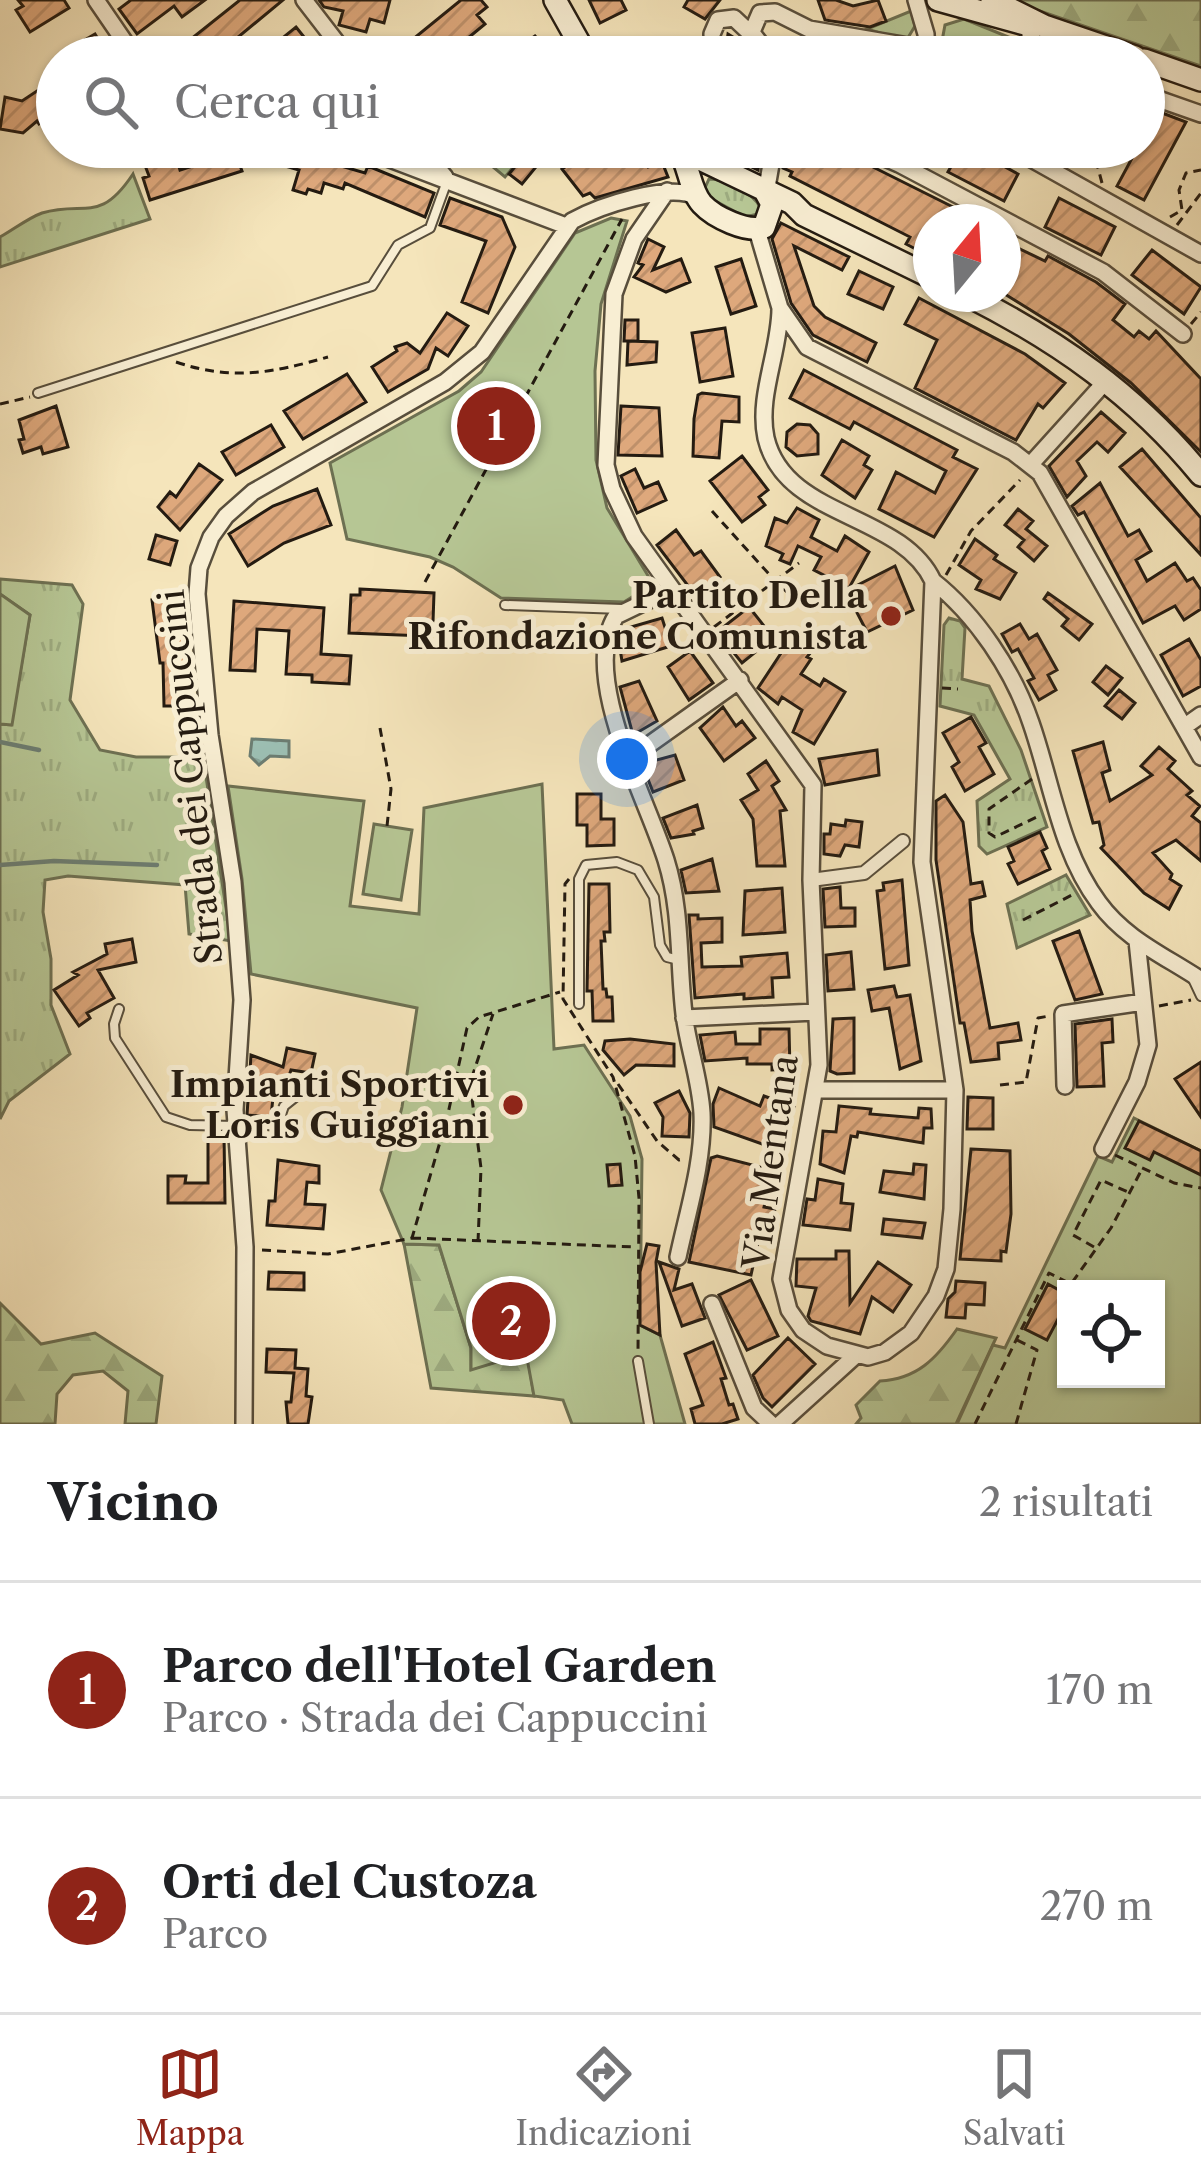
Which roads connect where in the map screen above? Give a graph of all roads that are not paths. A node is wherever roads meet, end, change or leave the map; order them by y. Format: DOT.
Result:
graph roads {
  1 [pos="96,0"];
  2 [pos="304,0"];
  3 [pos="555,0"];
  4 [pos="992,0"];
  5 [pos="927,3"];
  6 [pos="969,6"];
  7 [pos="1034,21"];
  8 [pos="752,33"];
  9 [pos="121,36"];
  10 [pos="332,36"];
  11 [pos="575,36"];
  12 [pos="712,36"];
  13 [pos="754,36"];
  14 [pos="857,36"];
  15 [pos="926,36"];
  16 [pos="932,36"];
  17 [pos="1031,36"];
  18 [pos="1076,36"];
  19 [pos="1165,67"];
  20 [pos="1201,80"];
  21 [pos="1165,102"];
  22 [pos="1201,115"];
  23 [pos="427,168"];
  24 [pos="437,168"];
  25 [pos="685,168"];
  26 [pos="771,168"];
  27 [pos="907,168"];
  28 [pos="1047,168"];
  29 [pos="718,169"];
  30 [pos="447,180"];
  31 [pos="667,191"];
  32 [pos="696,194"];
  33 [pos="764,212"];
  34 [pos="566,226"];
  35 [pos="1201,254"];
  36 [pos="913,268"];
  37 [pos="779,308"];
  38 [pos="1000,312"];
  39 [pos="1187,329"];
  40 [pos="815,353"];
  41 [pos="772,372"];
  42 [pos="1106,381"];
  43 [pos="38,394"];
  44 [pos="1026,471"];
  45 [pos="1201,475"];
  46 [pos="939,578"];
  47 [pos="672,589"];
  48 [pos="505,605"];
  49 [pos="624,610"];
  50 [pos="740,680"];
  51 [pos="1201,715"];
  52 [pos="1184,727"];
  53 [pos="1201,757"];
  54 [pos="629,759"];
  55 [pos="903,841"];
  56 [pos="811,880"];
  57 [pos="1137,941"];
  58 [pos="680,960"];
  59 [pos="1195,976"];
  60 [pos="1196,998"];
  61 [pos="579,1004"];
  62 [pos="1144,1005"];
  63 [pos="119,1010"];
  64 [pos="815,1012"];
  65 [pos="684,1018"];
  66 [pos="309,1086"];
  67 [pos="1065,1086"];
  68 [pos="817,1090"];
  69 [pos="955,1090"];
  70 [pos="236,1124"];
  71 [pos="1103,1149"];
  72 [pos="678,1257"];
  73 [pos="712,1304"];
  74 [pos="855,1356"];
  75 [pos="638,1361"];
  76 [pos="244,1424"];
  77 [pos="649,1424"];
  78 [pos="771,1424"];
  79 [pos="780,1424"];
  1 -- 9 [label="street"];
  2 -- 10 [label="street"];
  3 -- 11 [label="main road"];
  4 -- 7 [label="main road"];
  5 -- 6 [label="main road"];
  5 -- 15 [label="street"];
  6 -- 7 [label="main road"];
  6 -- 16 [label="street"];
  7 -- 17 [label="street"];
  7 -- 18 [label="main road"];
  8 -- 12 [label="street"];
  8 -- 13 [label="street"];
  8 -- 14 [label="street"];
  19 -- 20 [label="main road"];
  21 -- 22 [label="street"];
  23 -- 30 [label="street"];
  24 -- 30 [label="street"];
  25 -- 32 [label="main road"];
  26 -- 33 [label="street"];
  27 -- 39 [label="street"];
  28 -- 35 [label="street"];
  29 -- 32 [label="main road"];
  29 -- 33 [label="main road"];
  30 -- 34 [label="street"];
  30 -- 43 [label="lane"];
  31 -- 32 [label="street"];
  31 -- 34 [label="street"];
  31 -- 47 [label="street, Via Mentana"];
  32 -- 33 [label="main road"];
  33 -- 36 [label="main road"];
  33 -- 37 [label="street"];
  34 -- 70 [label="street, Strada dei Cappuccini"];
  37 -- 40 [label="street"];
  37 -- 41 [label="street"];
  38 -- 42 [label="main road"];
  40 -- 41 [label="street"];
  40 -- 44 [label="street"];
  41 -- 46 [label="street"];
  42 -- 44 [label="street"];
  42 -- 45 [label="main road"];
  44 -- 52 [label="street"];
  46 -- 57 [label="street"];
  46 -- 69 [label="street"];
  47 -- 49 [label="street"];
  47 -- 50 [label="street, Via Mentana"];
  48 -- 49 [label="lane"];
  49 -- 54 [label="street"];
  50 -- 54 [label="street"];
  50 -- 56 [label="street, Via Mentana"];
  51 -- 52 [label="street"];
  52 -- 53 [label="street"];
  54 -- 58 [label="street"];
  55 -- 56 [label="street"];
  56 -- 64 [label="street, Via Mentana"];
  57 -- 59 [label="street"];
  57 -- 62 [label="street"];
  58 -- 61 [label="lane"];
  58 -- 65 [label="street"];
  59 -- 60 [label="lane"];
  62 -- 67 [label="street"];
  62 -- 71 [label="street"];
  63 -- 70 [label="lane"];
  64 -- 65 [label="street"];
  64 -- 68 [label="street, Via Mentana"];
  65 -- 72 [label="street"];
  66 -- 70 [label="lane"];
  68 -- 69 [label="street"];
  68 -- 74 [label="street, Via Mentana"];
  69 -- 74 [label="street"];
  70 -- 76 [label="street, Strada dei Cappuccini"];
  73 -- 78 [label="street"];
  74 -- 79 [label="street"];
  75 -- 77 [label="lane"];
}
